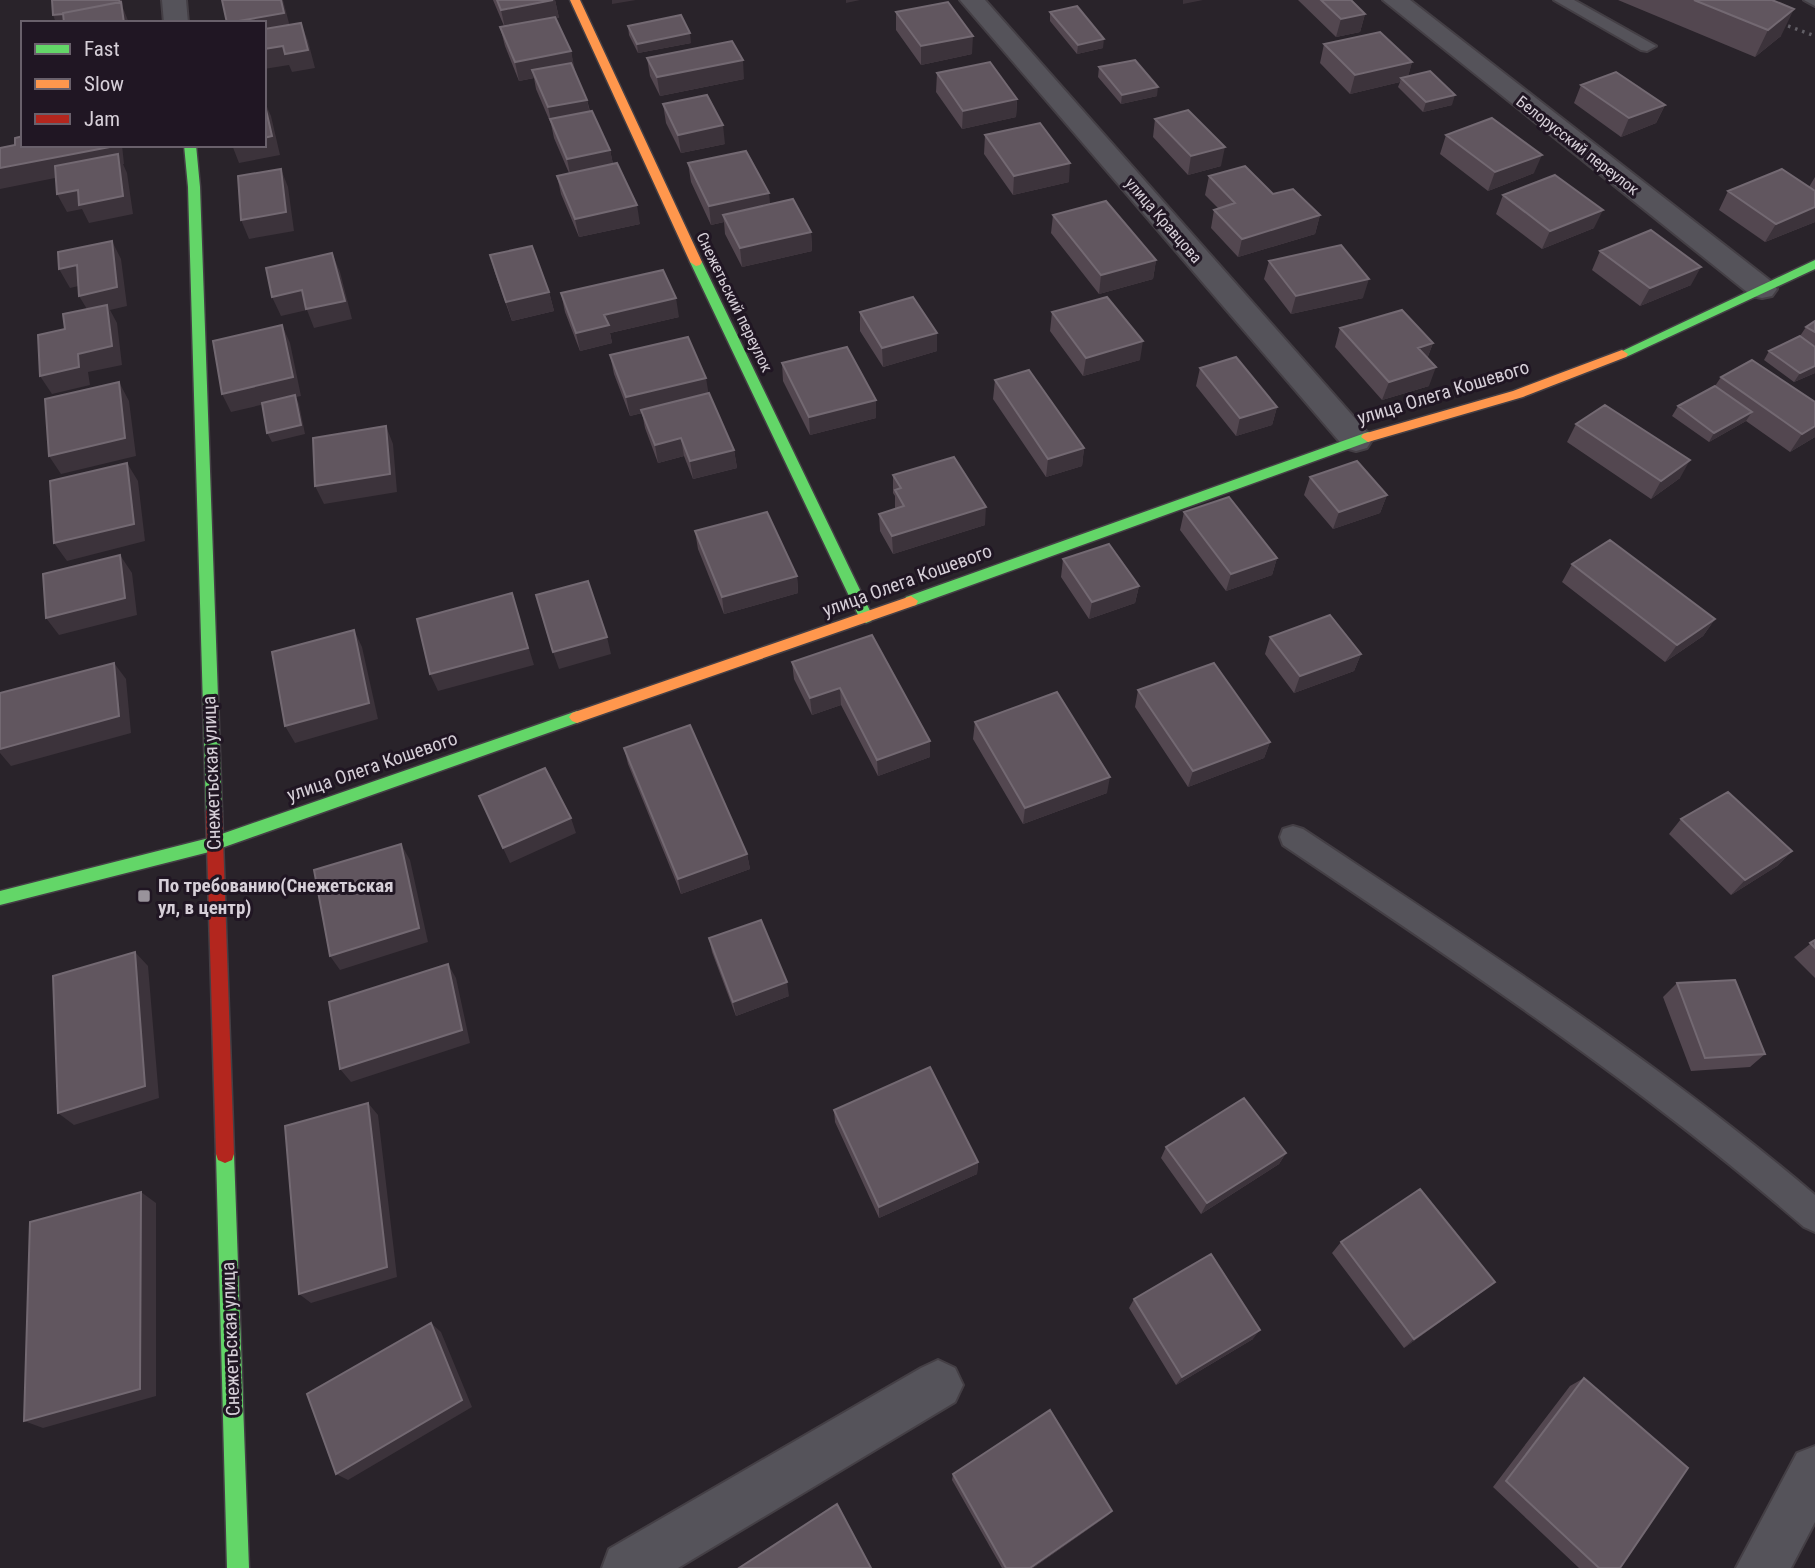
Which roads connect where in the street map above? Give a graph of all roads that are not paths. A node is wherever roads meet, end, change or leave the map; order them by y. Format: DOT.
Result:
graph roads {
  1 [pos="174,0"];
  2 [pos="575,0"];
  3 [pos="972,0"];
  4 [pos="1395,0"];
  5 [pos="1562,0"];
  6 [pos="176,21"];
  7 [pos="1647,46"];
  8 [pos="190,147"];
  9 [pos="1815,264"];
  10 [pos="1762,289"];
  11 [pos="1356,440"];
  12 [pos="866,617"];
  13 [pos="1293,837"];
  14 [pos="213,844"];
  15 [pos="0,898"];
  16 [pos="1815,1216"];
  17 [pos="938,1385"];
  18 [pos="1815,1471"];
  19 [pos="238,1568"];
  20 [pos="628,1568"];
  21 [pos="1762,1568"];
  1 -- 6 [label="street"];
  2 -- 12 [label="street, Снежетьский переулок"];
  3 -- 11 [label="street, улица Кравцова"];
  4 -- 10 [label="street, Белорусский переулок"];
  5 -- 7 [label="lane"];
  8 -- 14 [label="street, Снежетьская улица"];
  9 -- 10 [label="street, улица Олега Кошевого"];
  10 -- 11 [label="street, улица Олега Кошевого"];
  11 -- 12 [label="street, улица Олега Кошевого"];
  12 -- 14 [label="street, улица Олега Кошевого"];
  13 -- 16 [label="lane"];
  14 -- 15 [label="street, улица Олега Кошевого"];
  14 -- 19 [label="street, Снежетьская улица"];
  17 -- 20 [label="street"];
  18 -- 21 [label="street"];
}
